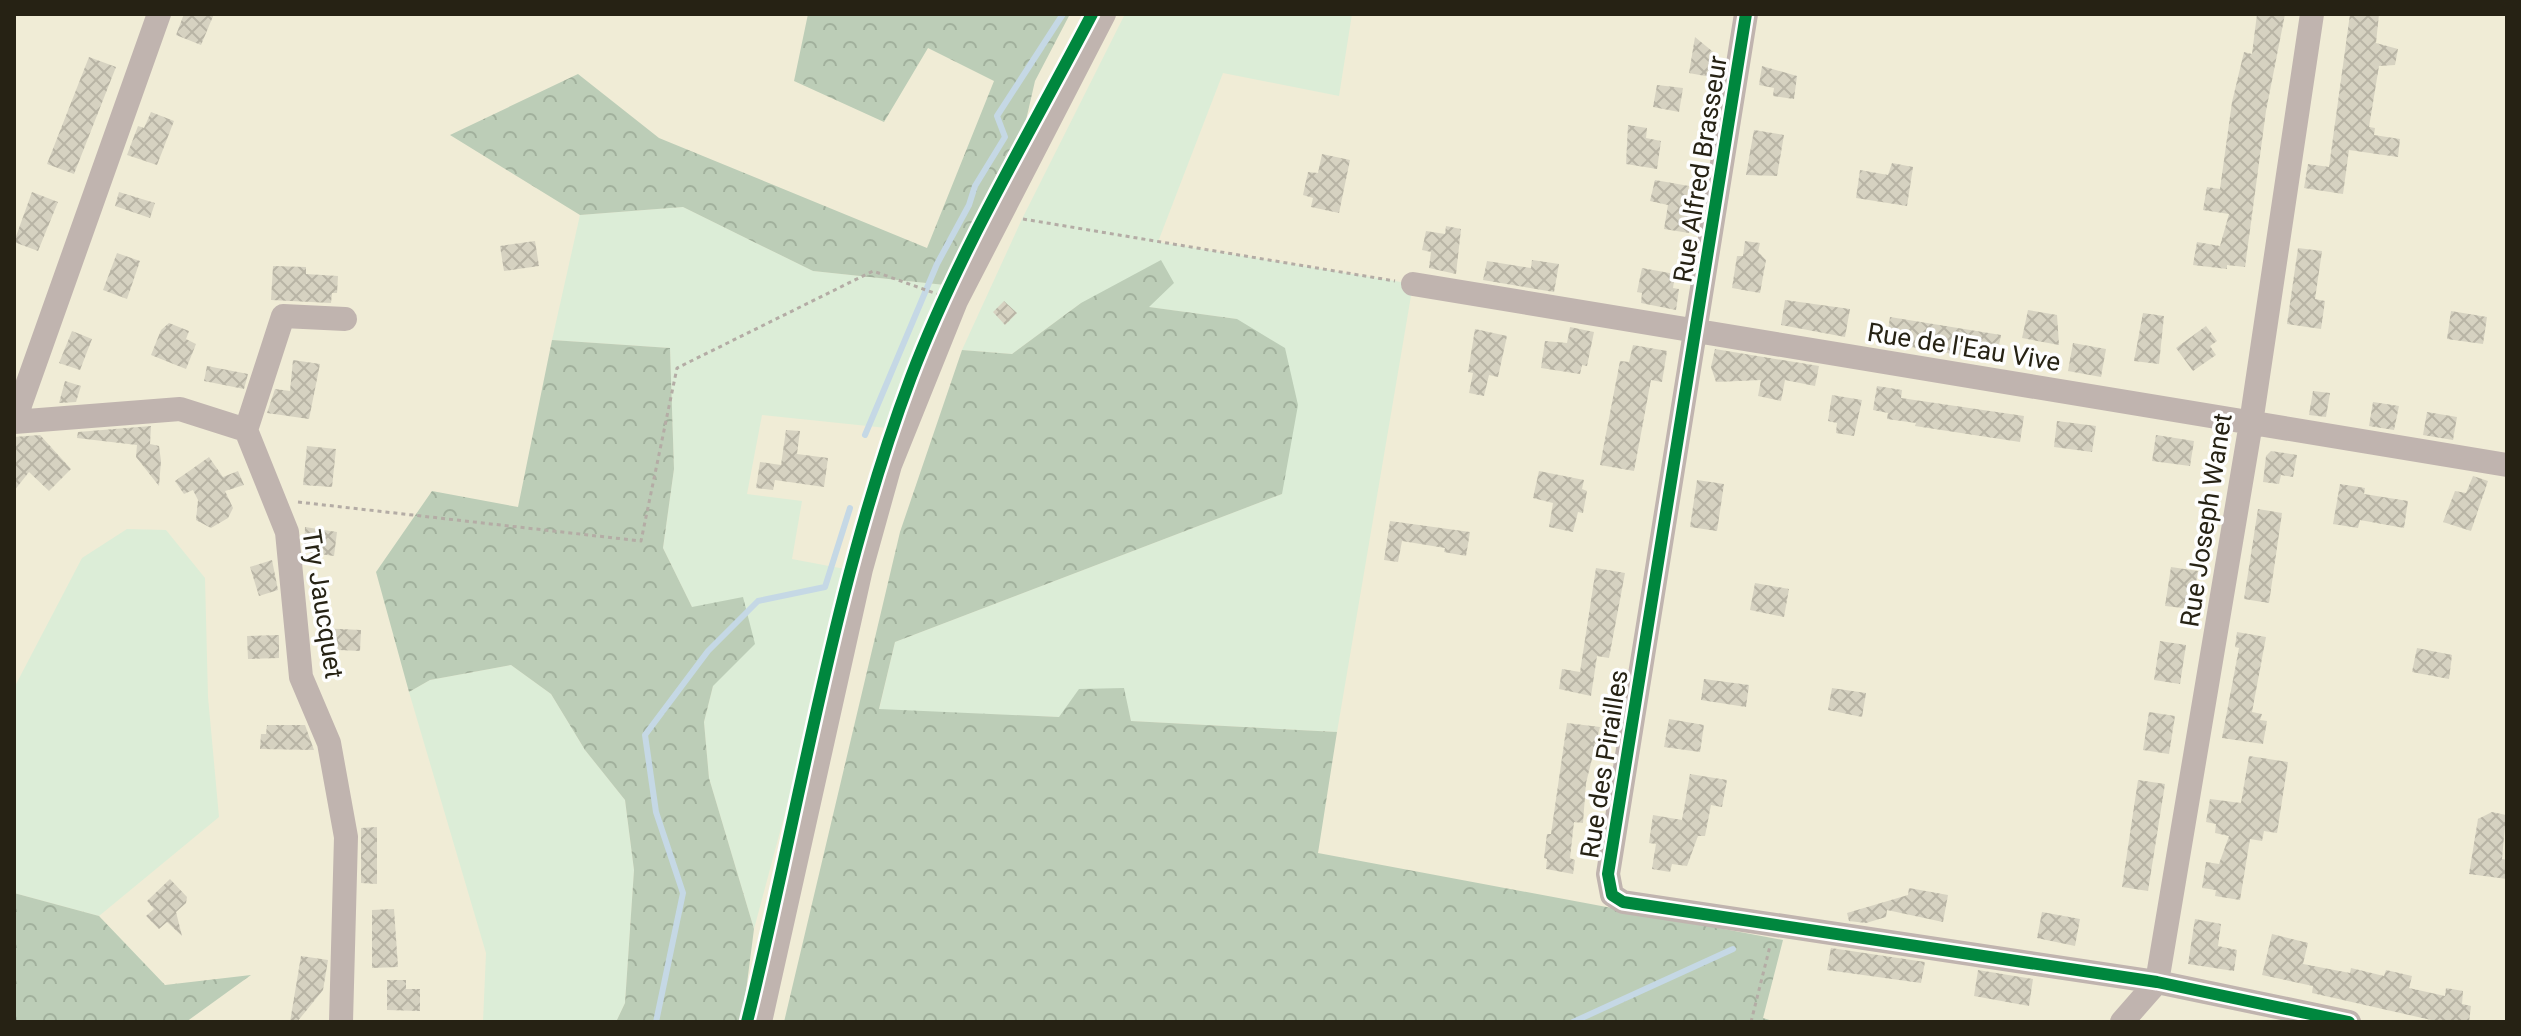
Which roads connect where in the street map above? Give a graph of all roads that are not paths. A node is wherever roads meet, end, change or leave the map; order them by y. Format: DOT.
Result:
graph roads {
  1 [pos="159,14"];
  2 [pos="1104,14"];
  3 [pos="1746,14"];
  4 [pos="2312,14"];
  5 [pos="1413,284"];
  6 [pos="345,319"];
  7 [pos="1697,332"];
  8 [pos="14,422"];
  9 [pos="2251,423"];
  10 [pos="246,430"];
  11 [pos="2507,465"];
  12 [pos="2157,982"];
  13 [pos="341,1022"];
  14 [pos="760,1022"];
  15 [pos="2122,1022"];
  16 [pos="2349,1022"];
  1 -- 8 [label="street"];
  2 -- 14 [label="street"];
  3 -- 7 [label="street, Rue Alfred Brasseur"];
  4 -- 9 [label="street, Rue Joseph Wanet"];
  5 -- 7 [label="street, Rue de l'Eau Vive"];
  6 -- 10 [label="street"];
  7 -- 9 [label="street, Rue de l'Eau Vive"];
  7 -- 12 [label="street, Rue des Pirailles"];
  8 -- 10 [label="street"];
  9 -- 11 [label="street, Rue de l'Eau Vive"];
  9 -- 12 [label="street, Rue Joseph Wanet"];
  10 -- 13 [label="street, Try Jaucquet"];
  12 -- 15 [label="street"];
  12 -- 16 [label="street, Rue des Pirailles"];
}
